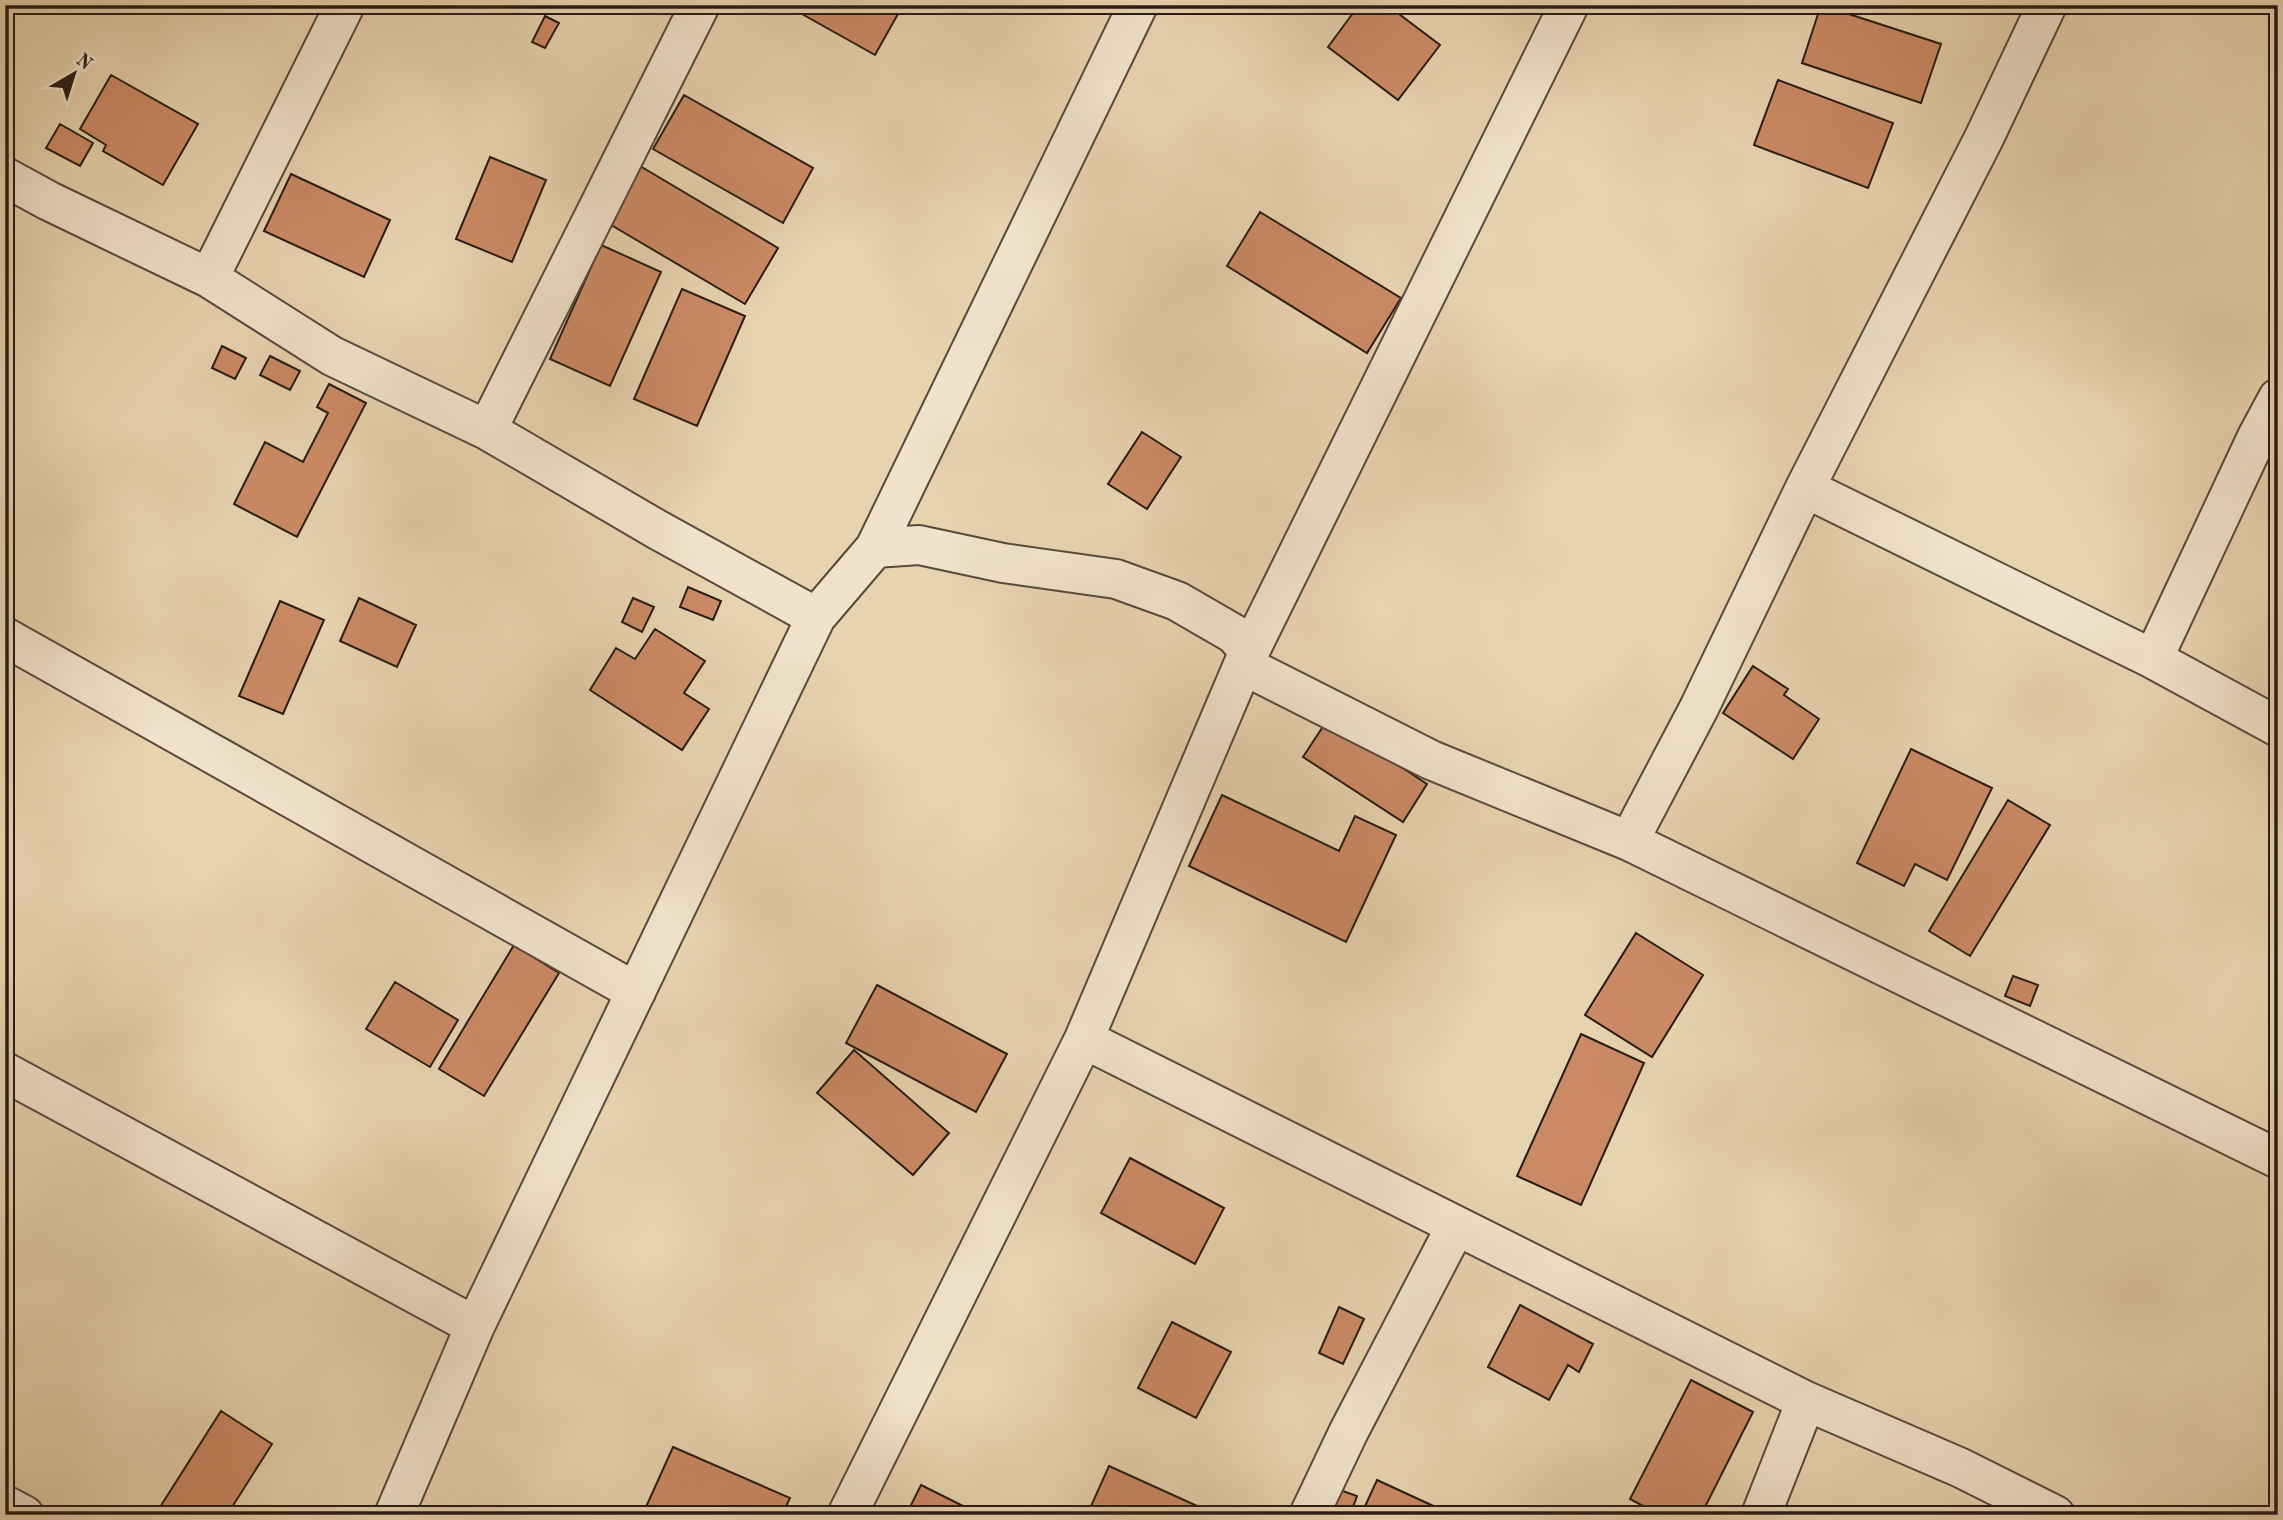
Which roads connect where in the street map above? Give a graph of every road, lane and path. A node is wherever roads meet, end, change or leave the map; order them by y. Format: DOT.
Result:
graph roads {
  1 [pos="345,5"];
  2 [pos="701,5"];
  3 [pos="1138,5"];
  4 [pos="1569,5"];
  5 [pos="2047,5"];
  6 [pos="5,177"];
  7 [pos="209,278"];
  8 [pos="2278,398"];
  9 [pos="487,430"];
  10 [pos="1805,488"];
  11 [pos="874,548"];
  12 [pos="816,617"];
  13 [pos="5,637"];
  14 [pos="2153,659"];
  15 [pos="1243,665"];
  16 [pos="2278,727"];
  17 [pos="1629,841"];
  18 [pos="636,992"];
  19 [pos="1084,1039"];
  20 [pos="5,1072"];
  21 [pos="2278,1159"];
  22 [pos="1456,1226"];
  23 [pos="475,1326"];
  24 [pos="1806,1401"];
  25 [pos="5,1505"];
  26 [pos="24,1515"];
  27 [pos="394,1515"];
  28 [pos="847,1515"];
  29 [pos="1310,1515"];
  30 [pos="1761,1515"];
  31 [pos="2056,1515"];
  1 -- 7 [label="street"];
  2 -- 9 [label="street"];
  3 -- 11 [label="street"];
  4 -- 15 [label="street"];
  5 -- 10 [label="street"];
  6 -- 7 [label="street"];
  7 -- 9 [label="street"];
  8 -- 14 [label="street"];
  9 -- 12 [label="street"];
  10 -- 14 [label="street"];
  10 -- 17 [label="street"];
  11 -- 12 [label="street"];
  11 -- 15 [label="street"];
  12 -- 18 [label="street"];
  13 -- 18 [label="street"];
  14 -- 16 [label="street"];
  15 -- 17 [label="street"];
  15 -- 19 [label="street"];
  17 -- 21 [label="street"];
  18 -- 23 [label="street"];
  19 -- 22 [label="street"];
  19 -- 28 [label="street"];
  20 -- 23 [label="street"];
  22 -- 24 [label="street"];
  22 -- 29 [label="street"];
  23 -- 27 [label="street"];
  24 -- 30 [label="street"];
  24 -- 31 [label="street"];
  25 -- 26 [label="street"];
}
